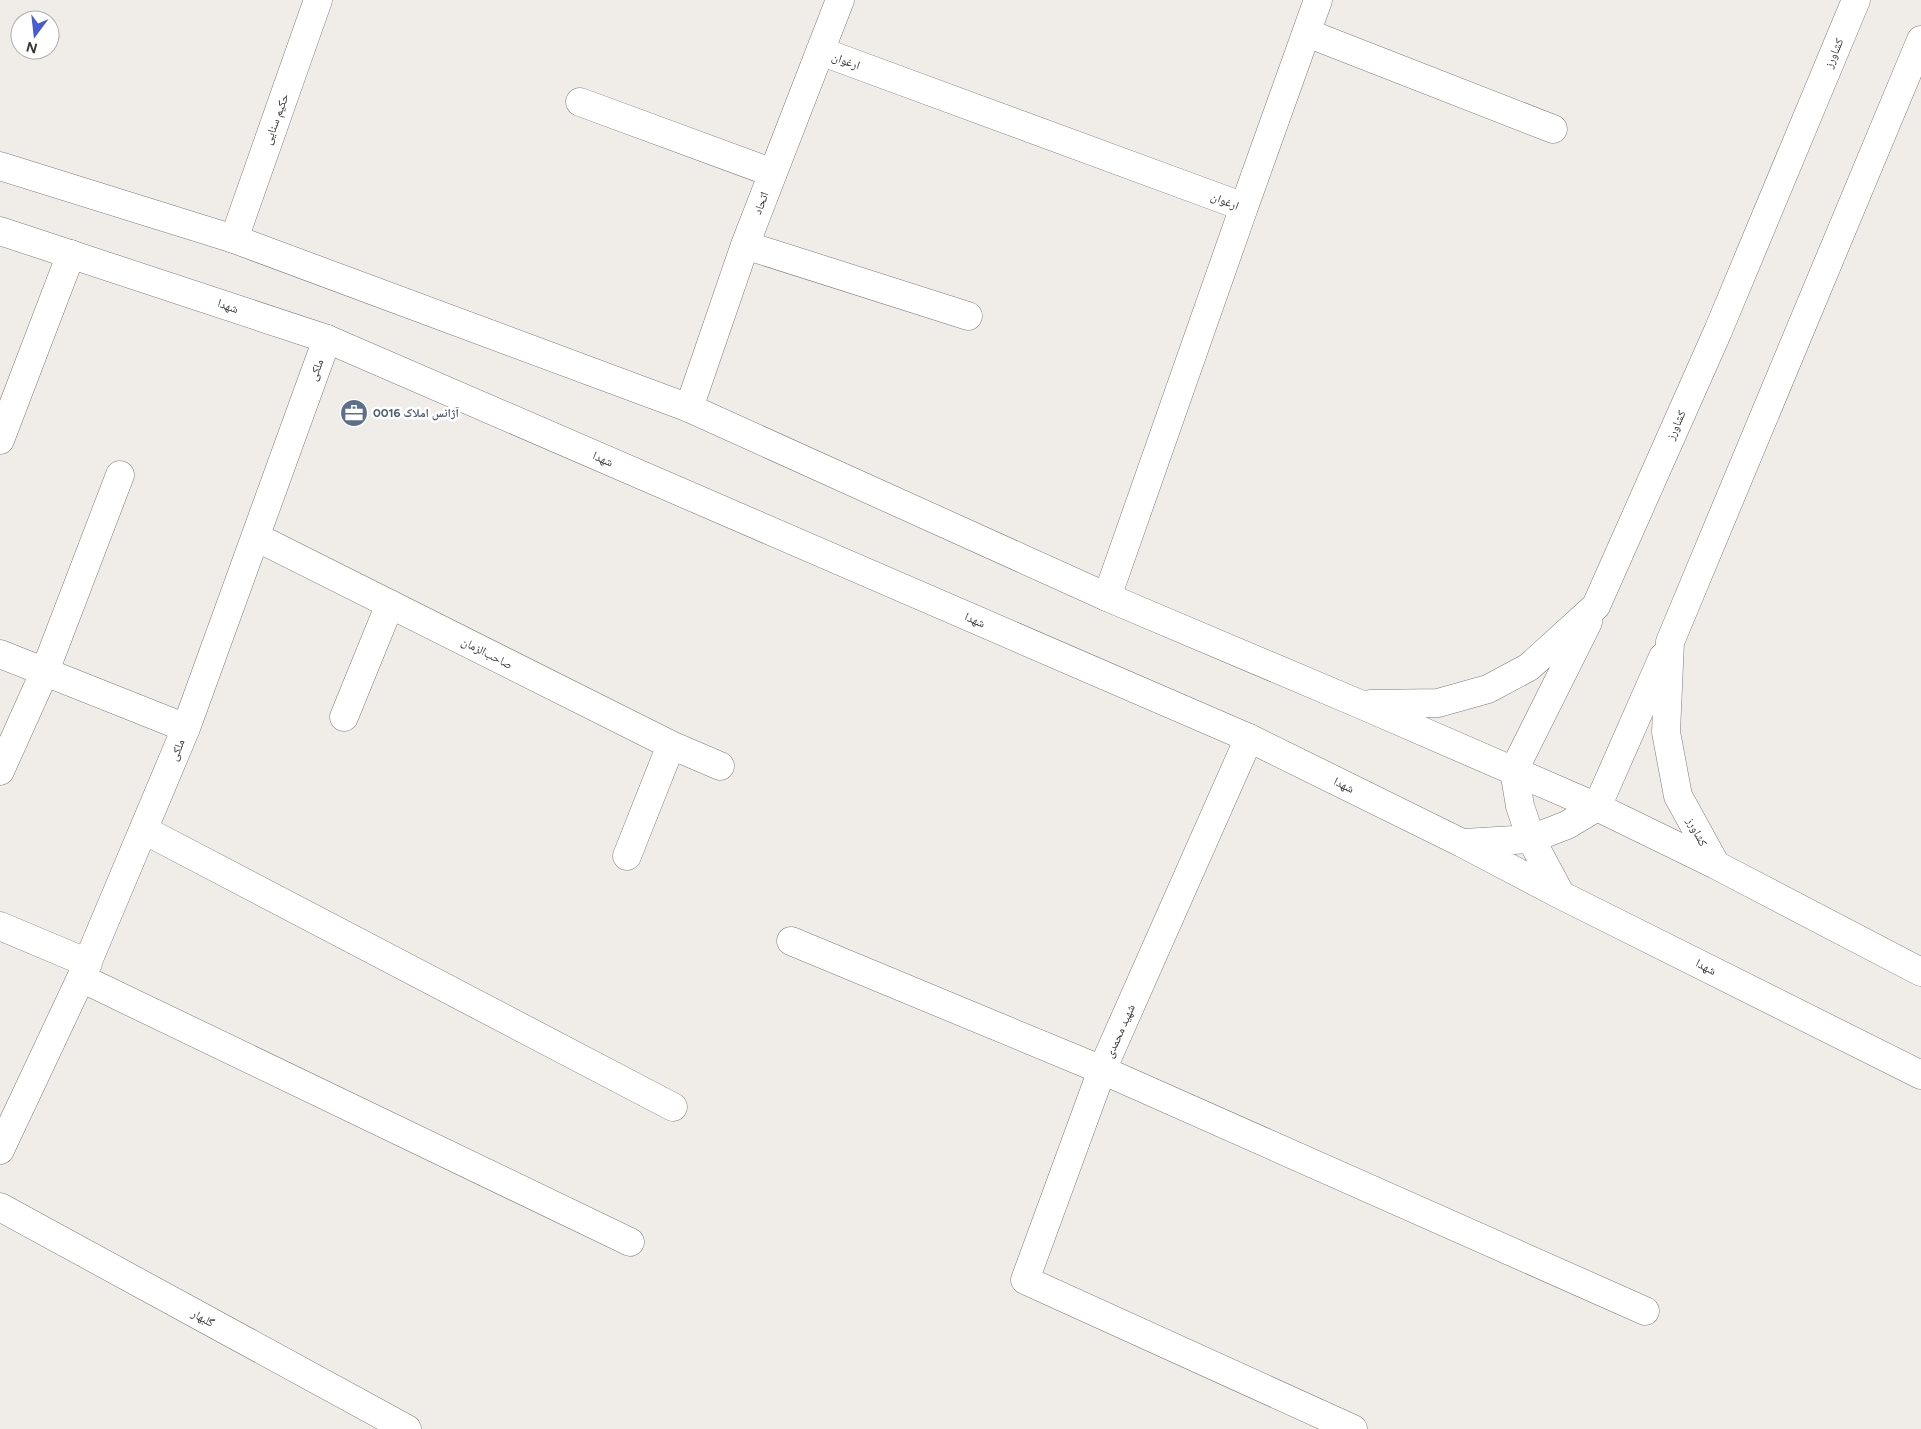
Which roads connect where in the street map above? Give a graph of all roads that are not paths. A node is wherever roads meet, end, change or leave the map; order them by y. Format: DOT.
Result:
graph roads {
  1 [pos="318,0"];
  2 [pos="840,0"];
  3 [pos="1318,0"];
  4 [pos="1856,0"];
  5 [pos="1307,33"];
  6 [pos="1921,40"];
  7 [pos="820,51"];
  8 [pos="580,102"];
  9 [pos="1553,129"];
  10 [pos="0,166"];
  11 [pos="773,173"];
  12 [pos="1244,207"];
  13 [pos="0,231"];
  14 [pos="234,239"];
  15 [pos="745,245"];
  16 [pos="72,254"];
  17 [pos="968,316"];
  18 [pos="327,340"];
  19 [pos="689,408"];
  20 [pos="0,440"];
  21 [pos="120,475"];
  22 [pos="256,537"];
  23 [pos="1107,597"];
  24 [pos="390,604"];
  25 [pos="1596,606"];
  26 [pos="1670,642"];
  27 [pos="0,654"];
  28 [pos="45,671"];
  29 [pos="1362,705"];
  30 [pos="344,717"];
  31 [pos="186,728"];
  32 [pos="1249,738"];
  33 [pos="672,745"];
  34 [pos="720,766"];
  35 [pos="1514,770"];
  36 [pos="0,771"];
  37 [pos="1597,807"];
  38 [pos="144,830"];
  39 [pos="1531,839"];
  40 [pos="1462,843"];
  41 [pos="627,856"];
  42 [pos="1716,865"];
  43 [pos="1561,895"];
  44 [pos="0,926"];
  45 [pos="791,941"];
  46 [pos="84,970"];
  47 [pos="1921,972"];
  48 [pos="1102,1070"];
  49 [pos="1921,1075"];
  50 [pos="672,1107"];
  51 [pos="0,1150"];
  52 [pos="0,1207"];
  53 [pos="630,1242"];
  54 [pos="1645,1311"];
  55 [pos="407,1429"];
  56 [pos="1353,1429"];
  1 -- 14 [label="main road, حکیم سنایی"];
  2 -- 7 [label="main road, اتحاد"];
  3 -- 5 [label="main road"];
  4 -- 25 [label="main road, کشاورز"];
  5 -- 9 [label="main road"];
  5 -- 12 [label="main road"];
  6 -- 26 [label="main road, کشاورز"];
  7 -- 11 [label="main road, اتحاد"];
  7 -- 12 [label="main road, ارغوان"];
  8 -- 11 [label="main road"];
  10 -- 14 [label="main road"];
  11 -- 15 [label="main road, اتحاد"];
  12 -- 23 [label="main road, ارغوان"];
  13 -- 16 [label="main road, شهدا"];
  14 -- 19 [label="main road"];
  15 -- 17 [label="main road"];
  15 -- 19 [label="main road, اتحاد"];
  16 -- 18 [label="main road, شهدا"];
  16 -- 20 [label="main road"];
  18 -- 22 [label="main road, ملکی"];
  18 -- 32 [label="main road, شهدا"];
  19 -- 23 [label="main road"];
  21 -- 28 [label="main road"];
  22 -- 24 [label="main road, صاحب‌الزمان"];
  22 -- 31 [label="main road, ملکی"];
  23 -- 29 [label="main road"];
  24 -- 30 [label="main road"];
  24 -- 33 [label="main road, صاحب‌الزمان"];
  25 -- 29 [label="main road, کشاورز"];
  25 -- 35 [label="main road"];
  26 -- 37 [label="main road"];
  26 -- 42 [label="main road, کشاورز"];
  27 -- 28 [label="main road"];
  28 -- 31 [label="main road"];
  28 -- 36 [label="main road"];
  29 -- 35 [label="main road"];
  31 -- 38 [label="main road, ملکی"];
  32 -- 40 [label="main road, شهدا"];
  32 -- 48 [label="main road, شهید محمدی"];
  33 -- 34 [label="main road, صاحب‌الزمان"];
  33 -- 41 [label="main road"];
  35 -- 37 [label="main road"];
  35 -- 39 [label="main road"];
  37 -- 39 [label="main road"];
  37 -- 42 [label="main road"];
  38 -- 46 [label="main road, ملکی"];
  38 -- 50 [label="main road"];
  39 -- 40 [label="main road"];
  39 -- 43 [label="main road"];
  40 -- 43 [label="main road, شهدا"];
  42 -- 47 [label="main road"];
  43 -- 49 [label="main road, شهدا"];
  44 -- 46 [label="main road"];
  45 -- 48 [label="main road, شهید محمدی"];
  46 -- 51 [label="main road, ملکی"];
  46 -- 53 [label="main road"];
  48 -- 54 [label="main road"];
  48 -- 56 [label="main road"];
  52 -- 55 [label="main road, گلبهار"];
}
